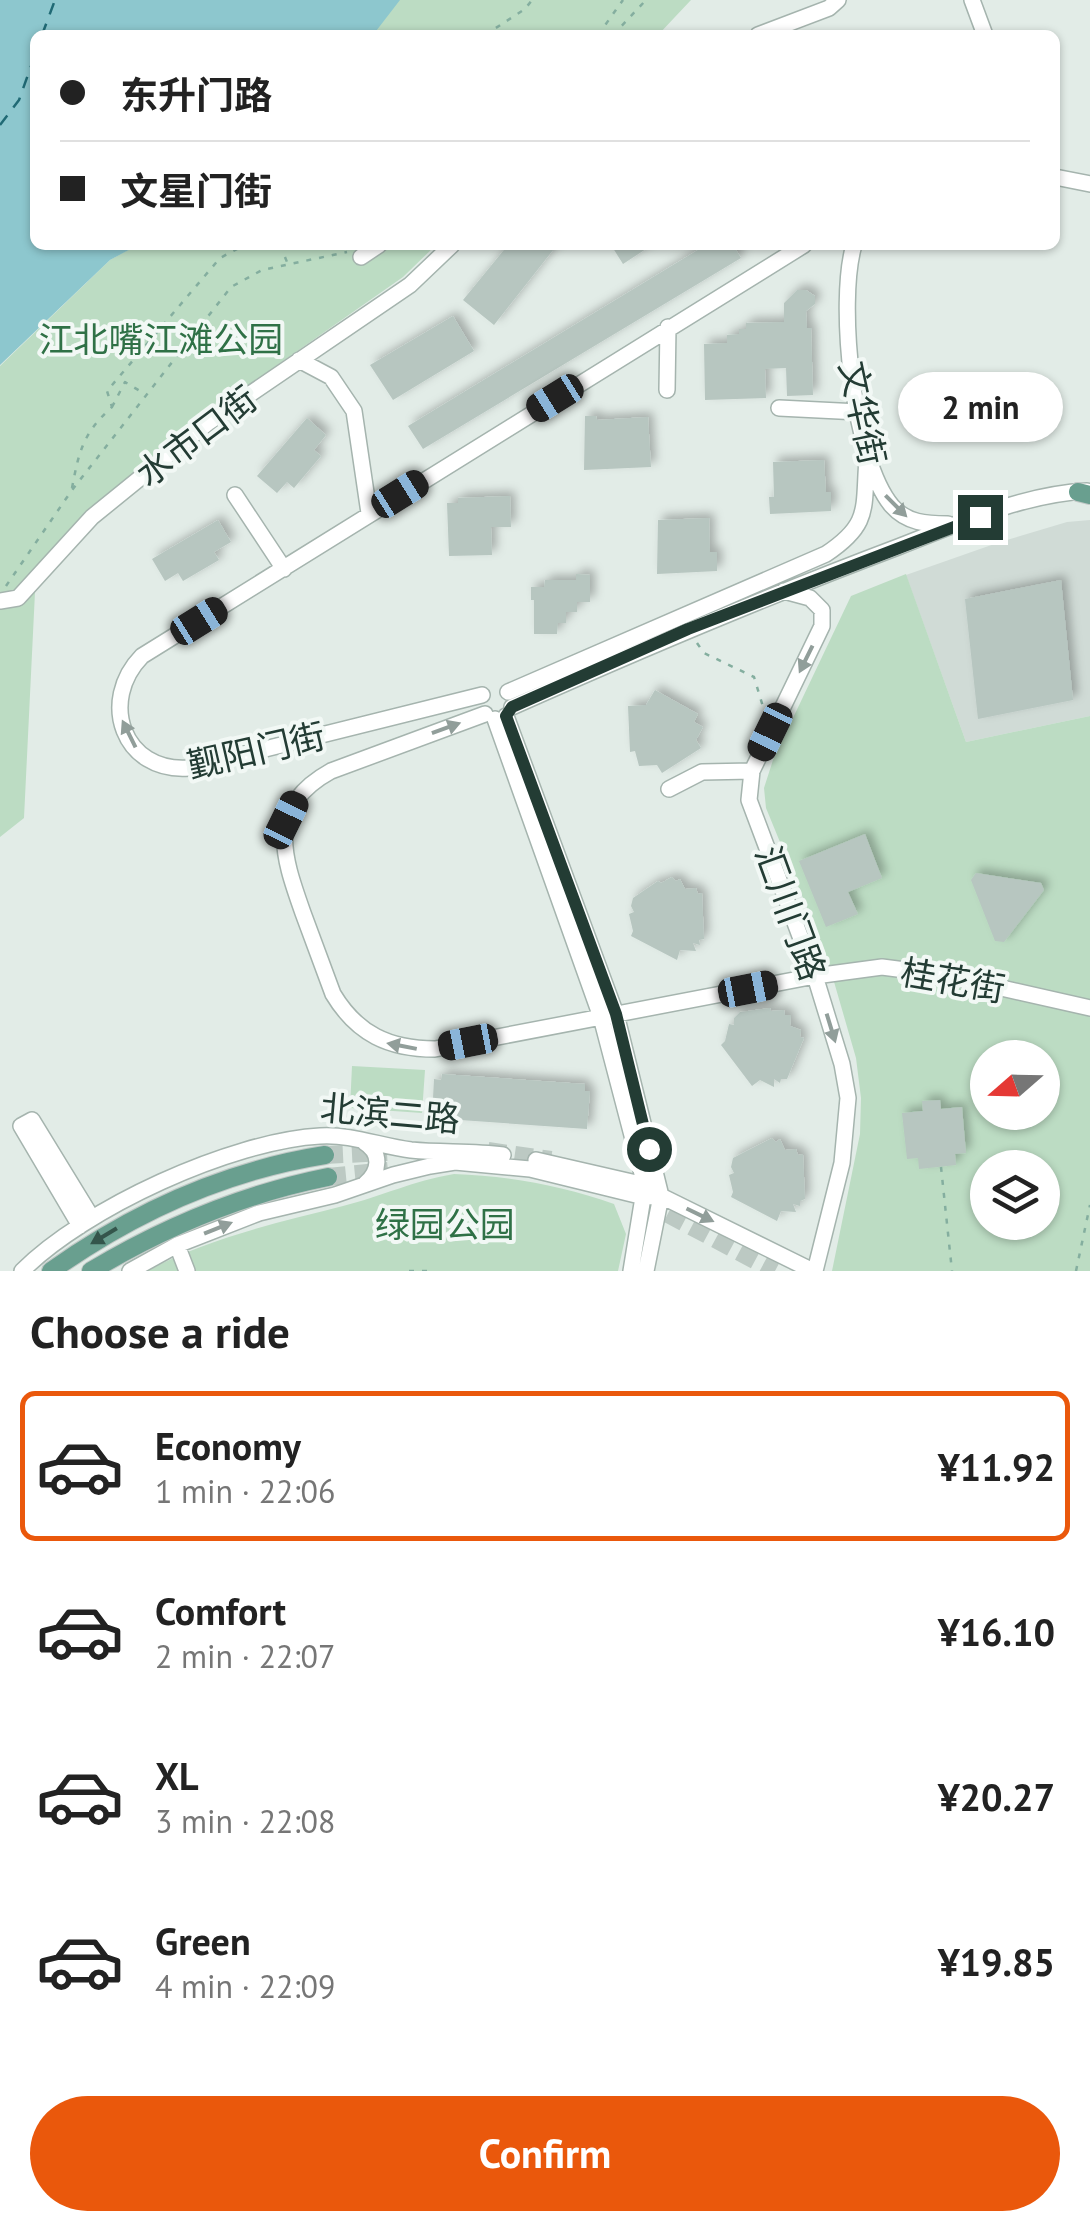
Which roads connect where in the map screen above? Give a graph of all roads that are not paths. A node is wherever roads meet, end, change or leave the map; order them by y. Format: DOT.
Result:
graph roads {
  1 [pos="838,0"];
  2 [pos="972,0"];
  3 [pos="771,30"];
  4 [pos="983,30"];
  5 [pos="1060,178"];
  6 [pos="1090,184"];
  7 [pos="367,250"];
  8 [pos="447,250"];
  9 [pos="796,250"];
  10 [pos="853,250"];
  11 [pos="356,254"];
  12 [pos="668,327"];
  13 [pos="299,360"];
  14 [pos="667,390"];
  15 [pos="779,408"];
  16 [pos="859,412"];
  17 [pos="867,459"];
  18 [pos="1086,493"];
  19 [pos="235,496"];
  20 [pos="370,513"];
  21 [pos="959,524"];
  22 [pos="284,569"];
  23 [pos="784,591"];
  24 [pos="0,598"];
  25 [pos="482,695"];
  26 [pos="501,710"];
  27 [pos="396,717"];
  28 [pos="359,760"];
  29 [pos="752,770"];
  30 [pos="669,788"];
  31 [pos="815,976"];
  32 [pos="1090,1008"];
  33 [pos="609,1015"];
  34 [pos="353,1137"];
  35 [pos="326,1155"];
  36 [pos="328,1177"];
  37 [pos="362,1187"];
  38 [pos="650,1193"];
  39 [pos="86,1222"];
  40 [pos="178,1245"];
  41 [pos="22,1271"];
  42 [pos="51,1271"];
  43 [pos="91,1271"];
  44 [pos="130,1271"];
  45 [pos="188,1271"];
  46 [pos="630,1271"];
  47 [pos="646,1271"];
  48 [pos="814,1271"];
  1 -- 3 [label="street"];
  2 -- 4 [label="street"];
  5 -- 6 [label="street"];
  7 -- 11 [label="street"];
  8 -- 13 [label="street, 水市口街"];
  9 -- 12 [label="street, 觐阳门街"];
  10 -- 16 [label="street, 文华街"];
  12 -- 14 [label="street"];
  12 -- 20 [label="street, 觐阳门街"];
  13 -- 20 [label="street"];
  13 -- 24 [label="street, 水市口街"];
  15 -- 16 [label="street"];
  16 -- 17 [label="street, 文华街"];
  17 -- 21 [label="street, 文华街, one-way"];
  17 -- 26 [label="street"];
  18 -- 21 [label="street"];
  19 -- 22 [label="street"];
  20 -- 22 [label="street, 觐阳门街"];
  21 -- 23 [label="street"];
  27 -- 22 [label="street, 觐阳门街, one-way"];
  23 -- 26 [label="street"];
  23 -- 29 [label="street, one-way"];
  25 -- 26 [label="street"];
  25 -- 26 [label="street, 觐阳门街"];
  25 -- 27 [label="street, 觐阳门街"];
  28 -- 26 [label="street, one-way"];
  26 -- 33 [label="street"];
  27 -- 28 [label="street"];
  33 -- 28 [label="street, 桂花街, one-way"];
  29 -- 30 [label="street"];
  29 -- 31 [label="street, 汇川门路"];
  31 -- 32 [label="street, 桂花街"];
  31 -- 33 [label="street, 桂花街"];
  31 -- 48 [label="street, 汇川门路, one-way"];
  33 -- 38 [label="street"];
  34 -- 37 [label="street"];
  34 -- 38 [label="street, 北滨二路"];
  34 -- 39 [label="street, 北滨二路"];
  35 -- 42 [label="main road, 北滨二路, one-way"];
  36 -- 43 [label="main road, 北滨二路"];
  37 -- 38 [label="street, 北滨二路"];
  40 -- 37 [label="street, 北滨二路, one-way"];
  38 -- 46 [label="street"];
  38 -- 47 [label="street"];
  38 -- 48 [label="street, 北滨二路, one-way"];
  39 -- 39 [label="street"];
  39 -- 41 [label="street, 北滨二路"];
  40 -- 44 [label="street, 北滨二路"];
  40 -- 45 [label="street"];
}
